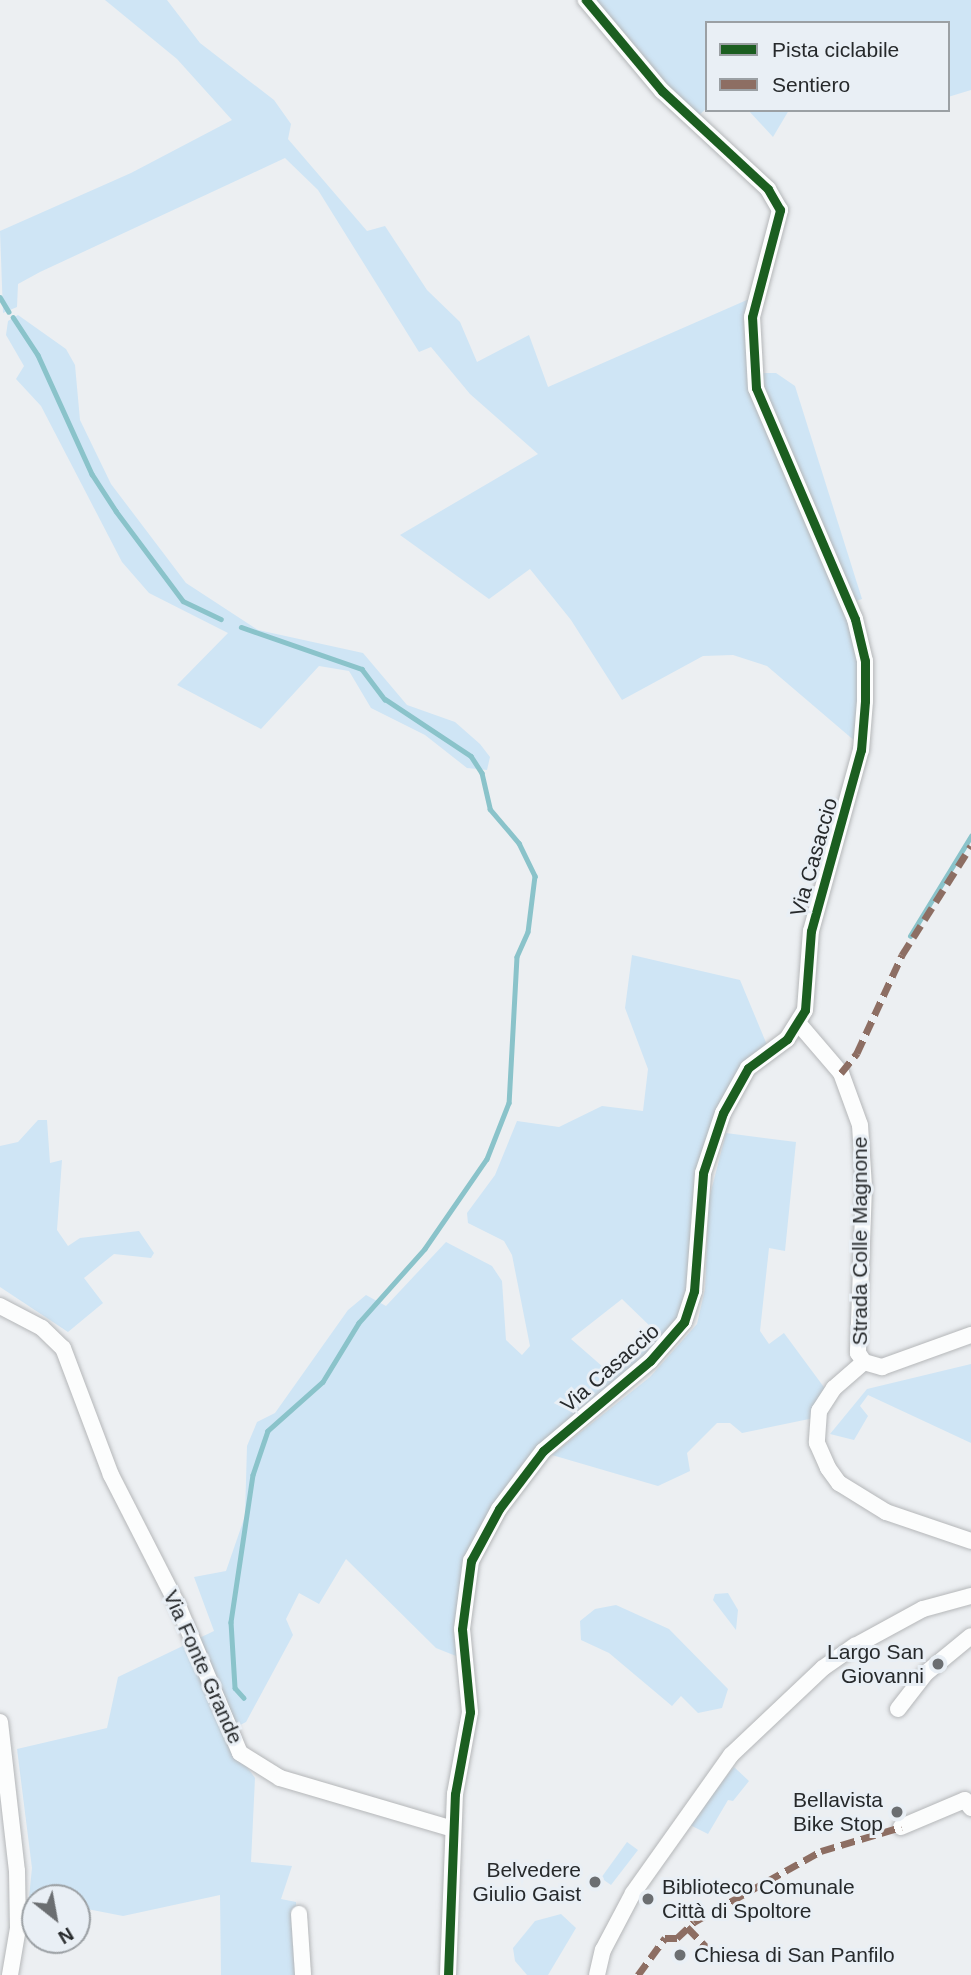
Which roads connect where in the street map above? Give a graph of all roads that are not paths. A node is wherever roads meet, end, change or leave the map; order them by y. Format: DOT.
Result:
graph roads {
  1 [pos="586,0"];
  2 [pos="799,1024"];
  3 [pos="0,1306"];
  4 [pos="971,1335"];
  5 [pos="864,1362"];
  6 [pos="971,1541"];
  7 [pos="968,1592"];
  8 [pos="971,1636"];
  9 [pos="898,1709"];
  10 [pos="0,1723"];
  11 [pos="968,1804"];
  12 [pos="901,1827"];
  13 [pos="453,1829"];
  14 [pos="299,1914"];
  15 [pos="10,1975"];
  16 [pos="303,1975"];
  17 [pos="448,1975"];
  18 [pos="597,1975"];
  1 -- 2 [label="street, Via Casaccio"];
  2 -- 5 [label="street, Strada Colle Magnone"];
  2 -- 13 [label="street, Via Casaccio"];
  3 -- 13 [label="street, Via Fonte Grande"];
  4 -- 5 [label="street, Strada Colle Magnone"];
  5 -- 6 [label="street"];
  7 -- 18 [label="street"];
  8 -- 9 [label="street"];
  10 -- 15 [label="street"];
  11 -- 12 [label="street"];
  13 -- 17 [label="street"];
  14 -- 16 [label="street"];
}
